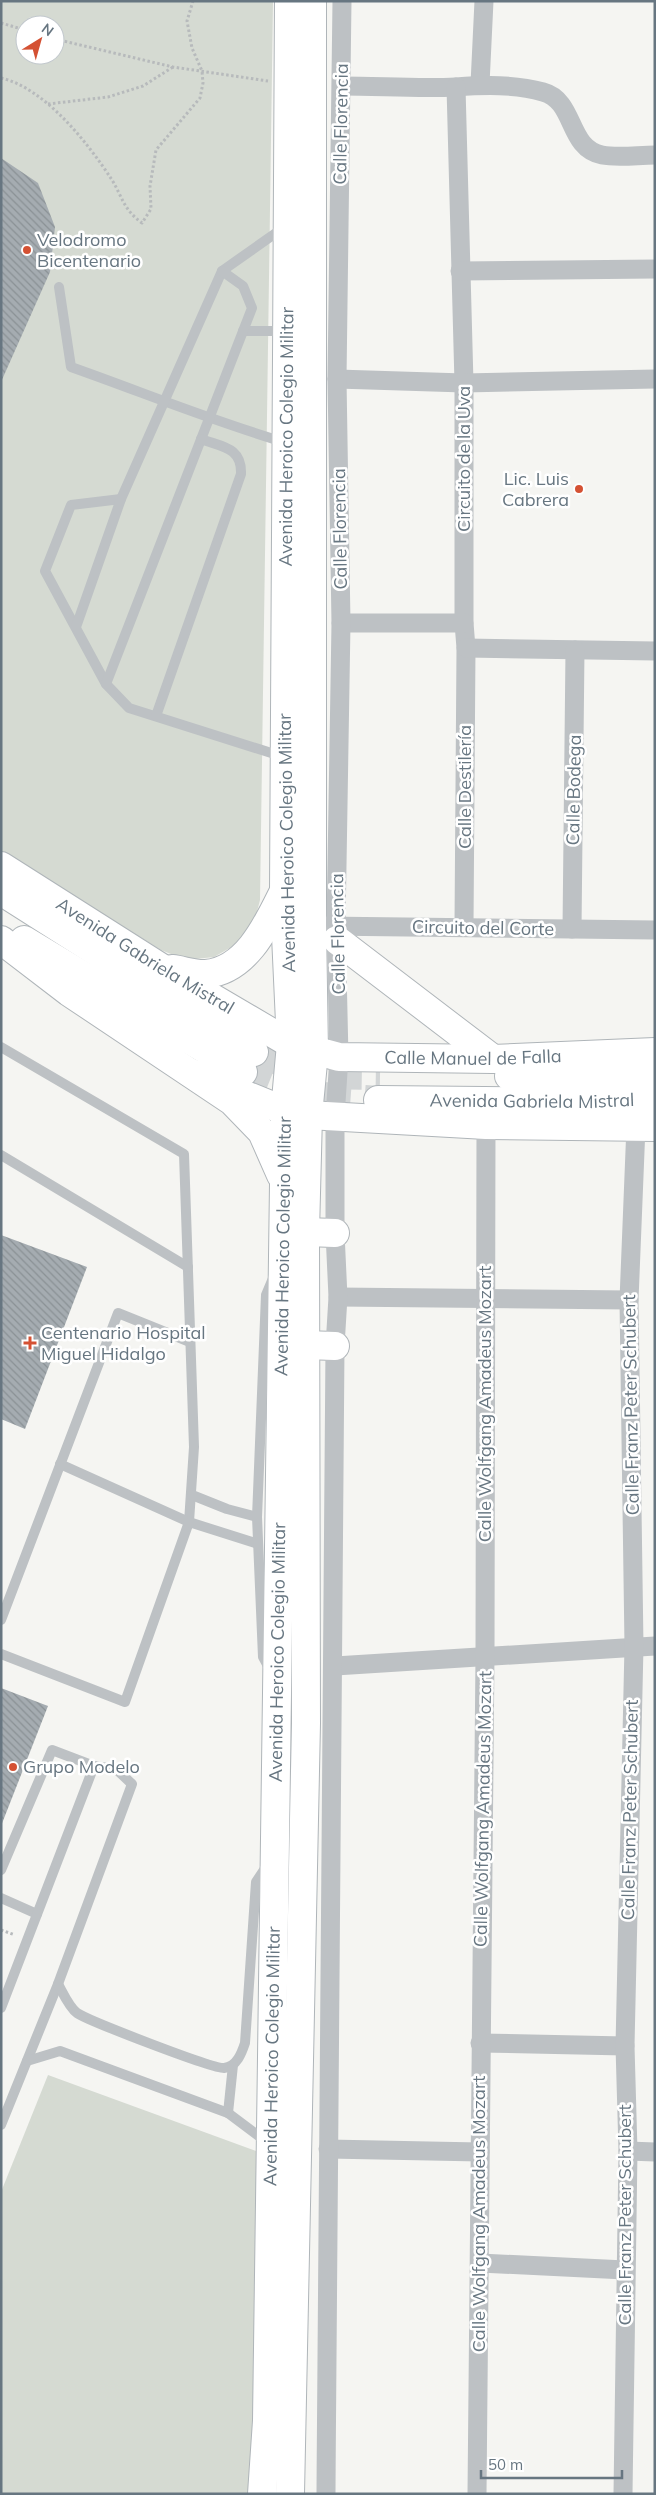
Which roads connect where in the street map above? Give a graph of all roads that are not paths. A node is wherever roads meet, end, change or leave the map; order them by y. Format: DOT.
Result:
graph roads {
  1 [pos="289,1"];
  2 [pos="312,1"];
  3 [pos="342,1"];
  4 [pos="484,1"];
  5 [pos="480,84"];
  6 [pos="342,86"];
  7 [pos="456,87"];
  8 [pos="655,155"];
  9 [pos="288,225"];
  10 [pos="655,269"];
  11 [pos="222,271"];
  12 [pos="460,271"];
  13 [pos="59,288"];
  14 [pos="243,331"];
  15 [pos="288,331"];
  16 [pos="655,379"];
  17 [pos="337,380"];
  18 [pos="464,383"];
  19 [pos="165,399"];
  20 [pos="209,418"];
  21 [pos="201,439"];
  22 [pos="287,443"];
  23 [pos="121,499"];
  24 [pos="342,623"];
  25 [pos="464,623"];
  26 [pos="76,627"];
  27 [pos="466,648"];
  28 [pos="575,650"];
  29 [pos="655,650"];
  30 [pos="106,684"];
  31 [pos="156,716"];
  32 [pos="285,758"];
  33 [pos="1,866"];
  34 [pos="1,891"];
  35 [pos="284,892"];
  36 [pos="1,926"];
  37 [pos="464,926"];
  38 [pos="328,930"];
  39 [pos="572,930"];
  40 [pos="655,930"];
  41 [pos="1,940"];
  42 [pos="160,967"];
  43 [pos="1,1047"];
  44 [pos="315,1051"];
  45 [pos="655,1052"];
  46 [pos="493,1059"];
  47 [pos="191,1073"];
  48 [pos="655,1076"];
  49 [pos="655,1099"];
  50 [pos="296,1113"];
  51 [pos="335,1118"];
  52 [pos="486,1125"];
  53 [pos="645,1126"];
  54 [pos="1,1155"];
  55 [pos="285,1185"];
  56 [pos="305,1232"];
  57 [pos="335,1233"];
  58 [pos="284,1256"];
  59 [pos="188,1267"];
  60 [pos="338,1297"];
  61 [pos="485,1300"];
  62 [pos="629,1300"];
  63 [pos="190,1342"];
  64 [pos="304,1345"];
  65 [pos="335,1346"];
  66 [pos="60,1464"];
  67 [pos="192,1495"];
  68 [pos="257,1517"];
  69 [pos="189,1522"];
  70 [pos="258,1544"];
  71 [pos="1,1620"];
  72 [pos="634,1646"];
  73 [pos="655,1646"];
  74 [pos="1,1654"];
  75 [pos="485,1655"];
  76 [pos="335,1666"];
  77 [pos="278,1684"];
  78 [pos="94,1766"];
  79 [pos="275,1854"];
  80 [pos="1,1870"];
  81 [pos="1,1898"];
  82 [pos="37,1914"];
  83 [pos="58,1984"];
  84 [pos="1,2008"];
  85 [pos="480,2043"];
  86 [pos="625,2046"];
  87 [pos="27,2061"];
  88 [pos="233,2064"];
  89 [pos="228,2113"];
  90 [pos="1,2125"];
  91 [pos="271,2145"];
  92 [pos="328,2149"];
  93 [pos="628,2151"];
  94 [pos="480,2152"];
  95 [pos="655,2152"];
  96 [pos="480,2263"];
  97 [pos="625,2270"];
  98 [pos="262,2494"];
  99 [pos="290,2494"];
  100 [pos="326,2494"];
  101 [pos="477,2494"];
  102 [pos="623,2494"];
  1 -- 9 [label="street, Avenida Heroico Colegio Militar"];
  2 -- 38 [label="street, Avenida Heroico Colegio Militar"];
  3 -- 6 [label="street, Calle Florencia"];
  4 -- 5 [label="street"];
  5 -- 7 [label="street"];
  5 -- 8 [label="street"];
  6 -- 7 [label="street"];
  6 -- 17 [label="street, Calle Florencia"];
  7 -- 12 [label="street, Circuito de la Uva"];
  9 -- 11 [label="lane"];
  9 -- 15 [label="street, Avenida Heroico Colegio Militar"];
  10 -- 12 [label="street"];
  11 -- 14 [label="lane"];
  11 -- 19 [label="lane"];
  12 -- 18 [label="street, Circuito de la Uva"];
  13 -- 19 [label="lane"];
  14 -- 15 [label="lane"];
  14 -- 20 [label="lane"];
  15 -- 22 [label="street, Avenida Heroico Colegio Militar"];
  16 -- 18 [label="street"];
  17 -- 18 [label="street"];
  17 -- 24 [label="street, Calle Florencia"];
  18 -- 25 [label="street, Circuito de la Uva"];
  19 -- 20 [label="lane"];
  19 -- 23 [label="lane"];
  20 -- 21 [label="lane"];
  20 -- 22 [label="lane"];
  21 -- 30 [label="lane"];
  21 -- 31 [label="lane"];
  22 -- 32 [label="street, Avenida Heroico Colegio Militar"];
  23 -- 26 [label="lane"];
  23 -- 26 [label="lane"];
  24 -- 25 [label="street"];
  24 -- 38 [label="street, Calle Florencia"];
  25 -- 27 [label="street, Circuito de la Uva"];
  26 -- 30 [label="lane"];
  27 -- 28 [label="street"];
  27 -- 37 [label="street, Calle Destilería"];
  28 -- 29 [label="street"];
  28 -- 39 [label="street, Calle Bodega"];
  30 -- 31 [label="lane"];
  31 -- 32 [label="lane"];
  32 -- 35 [label="street, Avenida Heroico Colegio Militar"];
  33 -- 42 [label="street, Avenida Gabriela Mistral"];
  34 -- 36 [label="street, Avenida Gabriela Mistral"];
  35 -- 42 [label="street"];
  35 -- 44 [label="street, Avenida Heroico Colegio Militar"];
  37 -- 38 [label="street, Circuito del Corte"];
  37 -- 39 [label="street, Circuito del Corte"];
  38 -- 44 [label="street, Avenida Heroico Colegio Militar"];
  38 -- 46 [label="street"];
  39 -- 40 [label="street, Circuito del Corte"];
  41 -- 47 [label="street"];
  42 -- 44 [label="street, Avenida Gabriela Mistral"];
  43 -- 59 [label="lane"];
  44 -- 46 [label="street, Calle Manuel de Falla"];
  44 -- 50 [label="street, Avenida Heroico Colegio Militar"];
  44 -- 51 [label="street"];
  45 -- 46 [label="street, Calle Manuel de Falla"];
  47 -- 50 [label="street"];
  47 -- 55 [label="street"];
  48 -- 49 [label="street, Avenida Gabriela Mistral"];
  50 -- 51 [label="street"];
  50 -- 55 [label="street, Avenida Heroico Colegio Militar"];
  50 -- 56 [label="street, Avenida Heroico Colegio Militar"];
  51 -- 52 [label="street"];
  51 -- 57 [label="street"];
  52 -- 53 [label="street"];
  52 -- 61 [label="street, Calle Wolfgang Amadeus Mozart"];
  53 -- 62 [label="street, Calle Franz Peter Schubert"];
  54 -- 59 [label="lane"];
  55 -- 58 [label="street, Avenida Heroico Colegio Militar"];
  56 -- 57 [label="street"];
  56 -- 64 [label="street, Avenida Heroico Colegio Militar"];
  57 -- 60 [label="street"];
  58 -- 68 [label="lane"];
  58 -- 77 [label="street, Avenida Heroico Colegio Militar"];
  59 -- 63 [label="lane"];
  60 -- 61 [label="street"];
  60 -- 65 [label="street"];
  61 -- 62 [label="street"];
  61 -- 75 [label="street, Calle Wolfgang Amadeus Mozart"];
  62 -- 72 [label="street, Calle Franz Peter Schubert"];
  63 -- 66 [label="lane"];
  63 -- 67 [label="lane"];
  64 -- 65 [label="street"];
  64 -- 99 [label="street, Avenida Heroico Colegio Militar"];
  65 -- 76 [label="street"];
  66 -- 69 [label="lane"];
  66 -- 71 [label="lane"];
  67 -- 68 [label="lane"];
  67 -- 69 [label="lane"];
  68 -- 70 [label="lane"];
  69 -- 70 [label="lane"];
  69 -- 74 [label="lane"];
  70 -- 77 [label="lane"];
  72 -- 73 [label="street"];
  72 -- 75 [label="street"];
  72 -- 86 [label="street, Calle Franz Peter Schubert"];
  75 -- 76 [label="street"];
  75 -- 85 [label="street, Calle Wolfgang Amadeus Mozart"];
  76 -- 92 [label="street"];
  77 -- 79 [label="street, Avenida Heroico Colegio Militar"];
  78 -- 80 [label="lane"];
  78 -- 82 [label="lane"];
  78 -- 83 [label="lane"];
  79 -- 88 [label="lane"];
  79 -- 91 [label="street, Avenida Heroico Colegio Militar"];
  81 -- 82 [label="lane"];
  82 -- 84 [label="lane"];
  83 -- 87 [label="lane"];
  83 -- 88 [label="lane"];
  85 -- 86 [label="street"];
  85 -- 94 [label="street, Calle Wolfgang Amadeus Mozart"];
  86 -- 93 [label="street, Calle Franz Peter Schubert"];
  87 -- 89 [label="lane"];
  87 -- 90 [label="lane"];
  88 -- 89 [label="lane"];
  89 -- 91 [label="lane"];
  91 -- 98 [label="street, Avenida Heroico Colegio Militar"];
  92 -- 94 [label="street"];
  92 -- 100 [label="street"];
  93 -- 95 [label="street"];
  93 -- 97 [label="street, Calle Franz Peter Schubert"];
  94 -- 96 [label="street, Calle Wolfgang Amadeus Mozart"];
  96 -- 97 [label="street"];
  96 -- 101 [label="street, Calle Wolfgang Amadeus Mozart"];
  97 -- 102 [label="street, Calle Franz Peter Schubert"];
}
